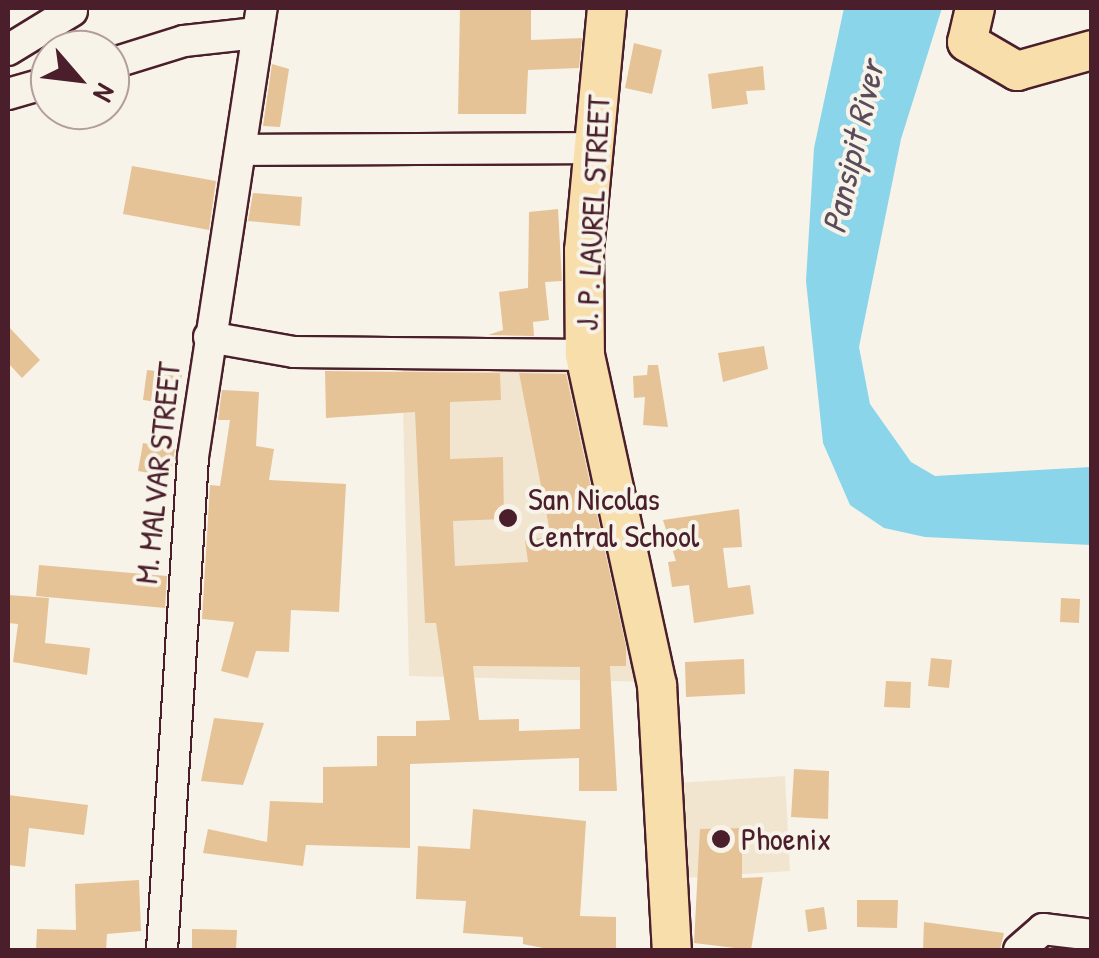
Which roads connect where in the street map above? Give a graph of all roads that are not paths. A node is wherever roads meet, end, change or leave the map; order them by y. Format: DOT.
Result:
graph roads {
  1 [pos="608,8"];
  2 [pos="975,8"];
  3 [pos="72,10"];
  4 [pos="260,20"];
  5 [pos="8,50"];
  6 [pos="1092,50"];
  7 [pos="130,58"];
  8 [pos="593,148"];
  9 [pos="242,150"];
  10 [pos="209,337"];
  11 [pos="585,355"];
  12 [pos="1092,935"];
  13 [pos="162,950"];
  14 [pos="672,950"];
  15 [pos="1019,950"];
  1 -- 8 [label="main road, J. P. LAUREL STREET"];
  2 -- 6 [label="main road"];
  3 -- 5 [label="street"];
  4 -- 7 [label="street"];
  4 -- 9 [label="street, M. MALVAR STREET"];
  8 -- 9 [label="street"];
  8 -- 11 [label="main road, J. P. LAUREL STREET"];
  9 -- 10 [label="street, M. MALVAR STREET"];
  10 -- 11 [label="street"];
  10 -- 13 [label="street, M. MALVAR STREET"];
  11 -- 14 [label="main road, J. P. LAUREL STREET"];
  12 -- 15 [label="street"];
}
